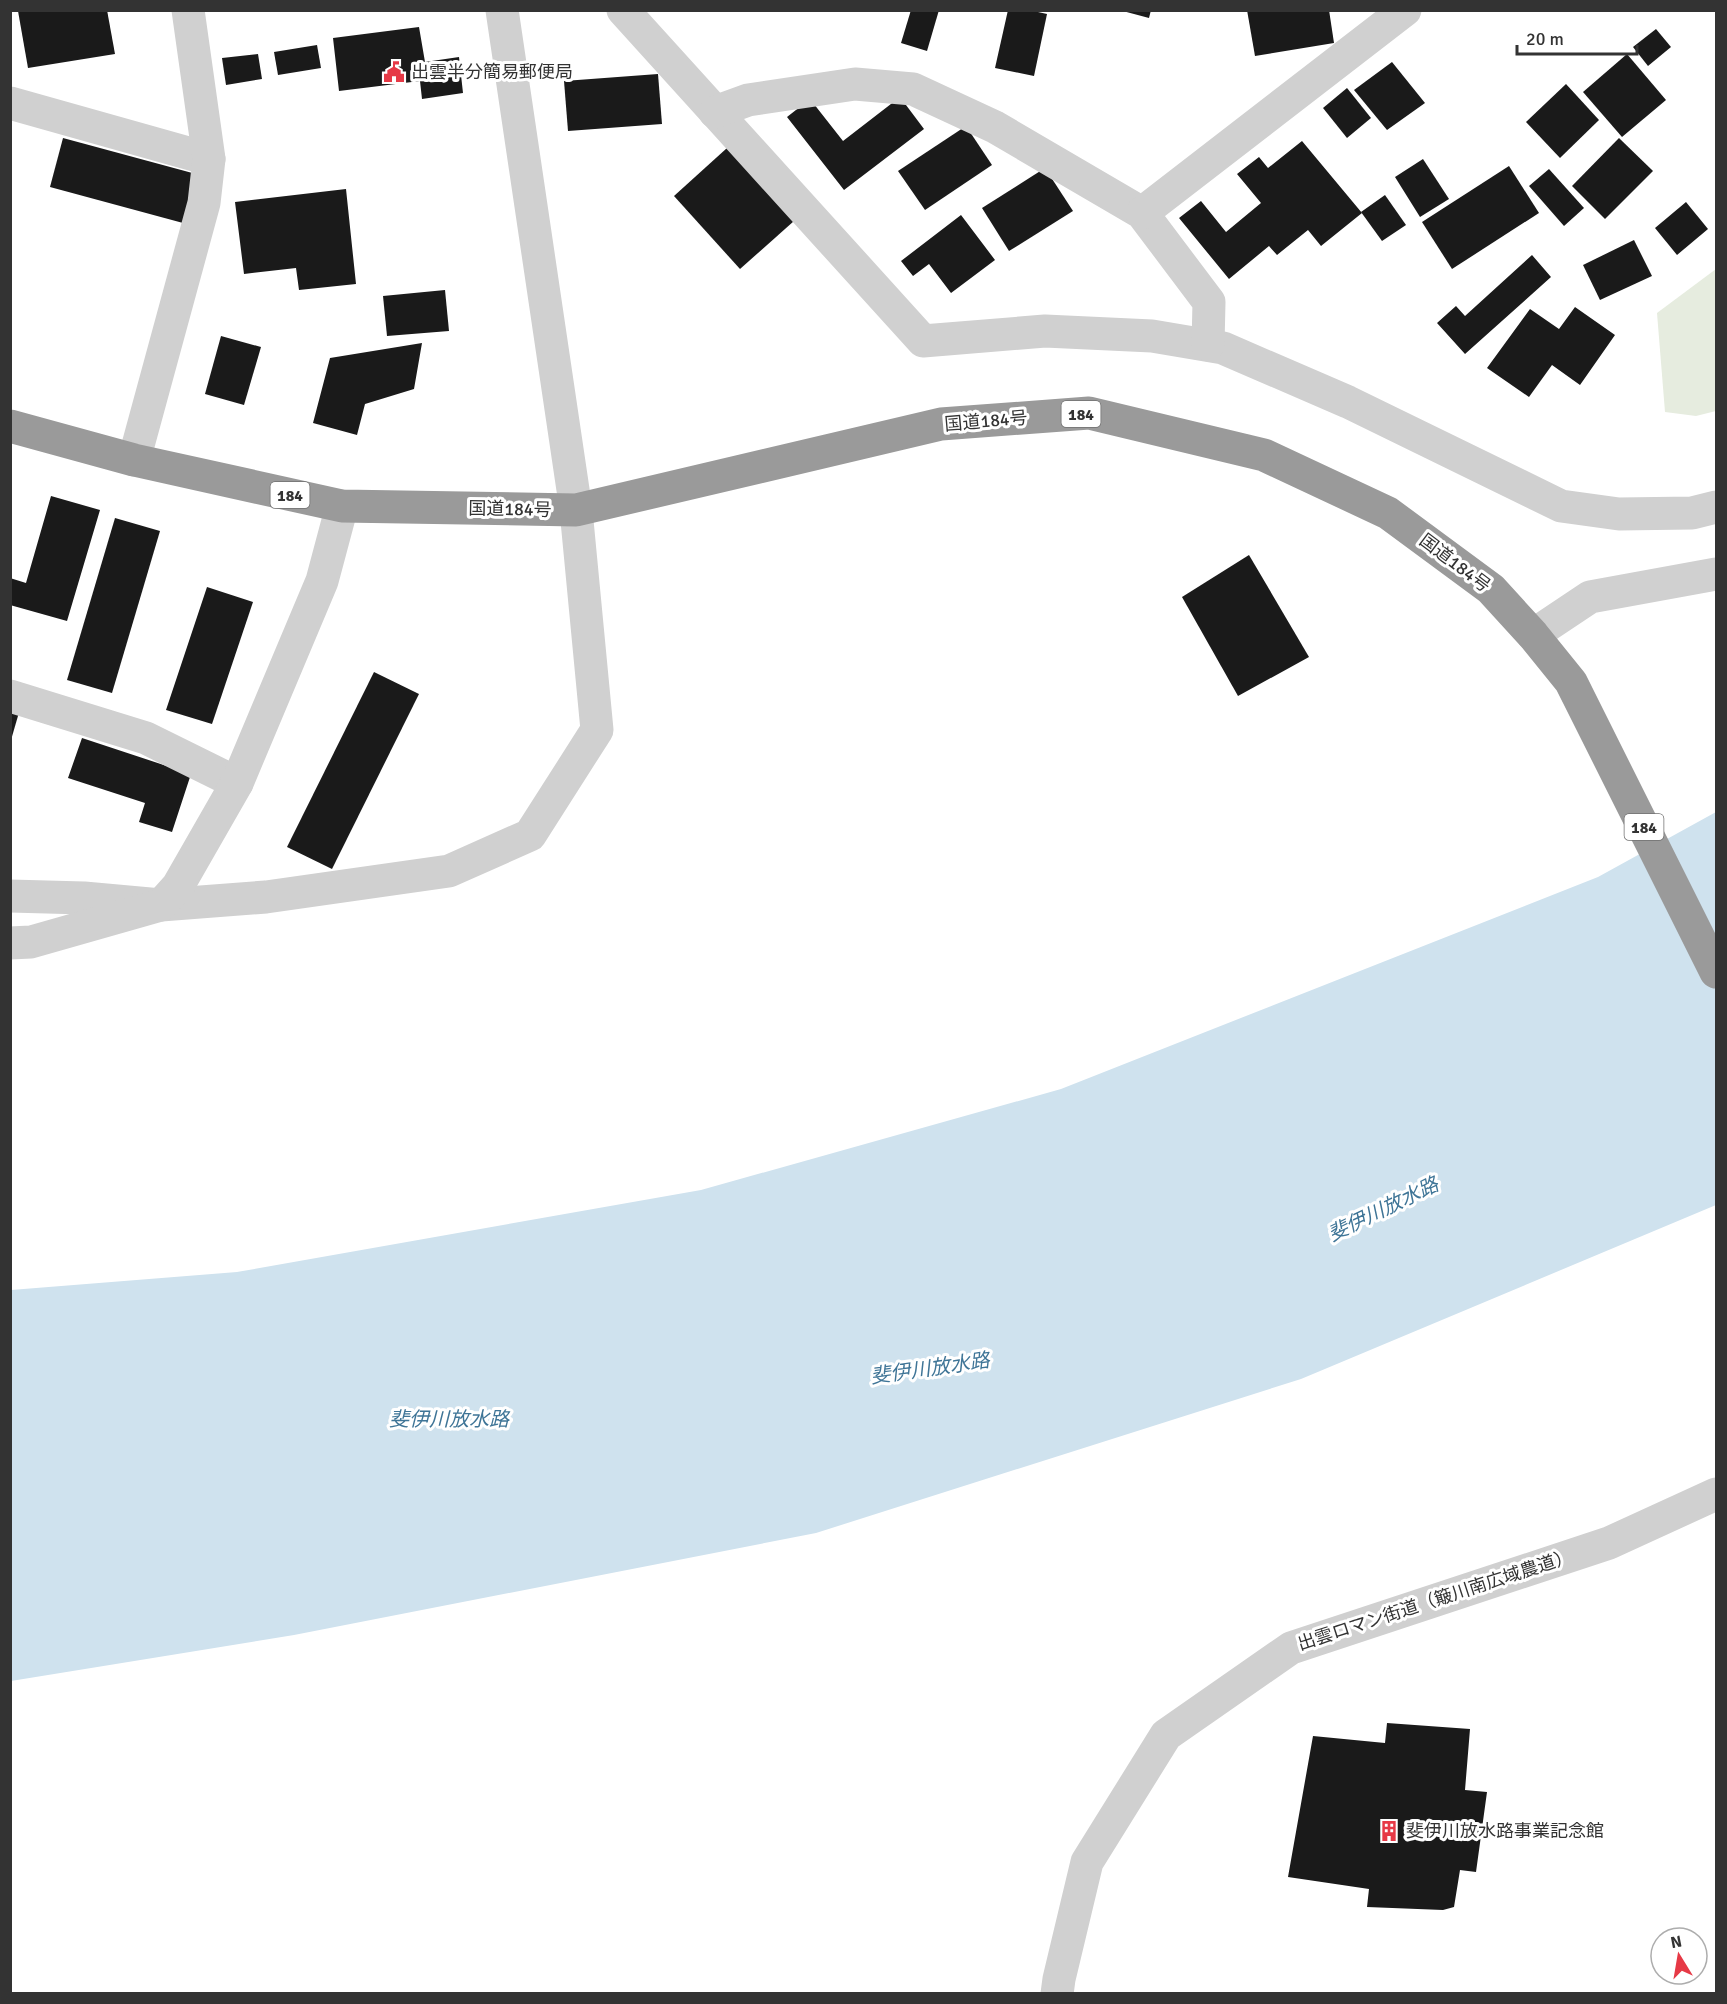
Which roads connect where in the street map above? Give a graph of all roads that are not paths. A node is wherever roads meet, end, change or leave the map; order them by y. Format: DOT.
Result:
graph roads {
  1 [pos="188,10"];
  2 [pos="502,10"];
  3 [pos="623,10"];
  4 [pos="1405,10"];
  5 [pos="10,103"];
  6 [pos="715,112"];
  7 [pos="209,159"];
  8 [pos="1142,213"];
  9 [pos="1208,345"];
  10 [pos="10,426"];
  11 [pos="134,460"];
  12 [pos="342,506"];
  13 [pos="1716,507"];
  14 [pos="576,510"];
  15 [pos="1716,574"];
  16 [pos="1533,635"];
  17 [pos="10,696"];
  18 [pos="237,783"];
  19 [pos="10,896"];
  20 [pos="161,905"];
  21 [pos="10,943"];
  22 [pos="1716,972"];
  23 [pos="1716,1494"];
  24 [pos="1057,1994"];
  1 -- 7 [label="street"];
  2 -- 14 [label="street"];
  3 -- 6 [label="street"];
  4 -- 8 [label="street"];
  5 -- 7 [label="street"];
  6 -- 8 [label="street"];
  6 -- 9 [label="street"];
  7 -- 11 [label="street"];
  8 -- 9 [label="street"];
  9 -- 13 [label="street"];
  10 -- 11 [label="highway, 国道184号 / 184"];
  11 -- 12 [label="highway, 国道184号 / 184"];
  12 -- 14 [label="highway, 国道184号 / 184"];
  12 -- 18 [label="street"];
  14 -- 16 [label="highway, 国道184号 / 184"];
  14 -- 20 [label="street"];
  15 -- 16 [label="street"];
  16 -- 22 [label="highway, 国道184号 / 184"];
  17 -- 18 [label="street"];
  18 -- 20 [label="street"];
  19 -- 20 [label="street"];
  20 -- 21 [label="street"];
  23 -- 24 [label="street, 出雲ロマン街道（簸川南広域農道）"];
}
